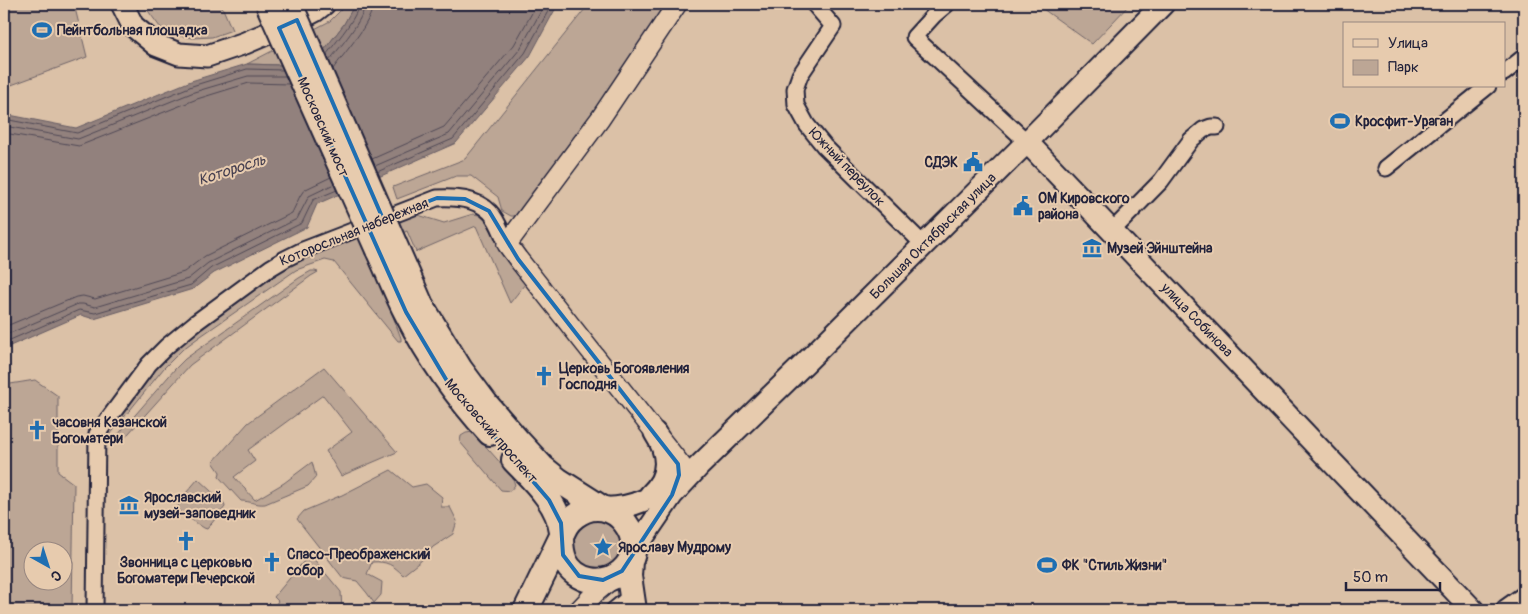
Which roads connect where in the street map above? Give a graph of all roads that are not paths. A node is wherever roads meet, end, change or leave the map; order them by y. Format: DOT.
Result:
graph roads {
  1 [pos="122,4"];
  2 [pos="268,4"];
  3 [pos="290,4"];
  4 [pos="324,4"];
  5 [pos="676,4"];
  6 [pos="814,4"];
  7 [pos="946,4"];
  8 [pos="1164,4"];
  9 [pos="1524,57"];
  10 [pos="1506,71"];
  11 [pos="1486,88"];
  12 [pos="1217,127"];
  13 [pos="1028,142"];
  14 [pos="1386,168"];
  15 [pos="1112,231"];
  16 [pos="508,244"];
  17 [pos="924,245"];
  18 [pos="386,247"];
  19 [pos="655,433"];
  20 [pos="675,457"];
  21 [pos="684,479"];
  22 [pos="637,504"];
  23 [pos="602,508"];
  24 [pos="561,535"];
  25 [pos="626,564"];
  26 [pos="1524,598"];
  27 [pos="626,606"];
  28 [pos="95,610"];
  29 [pos="526,610"];
  30 [pos="579,610"];
  31 [pos="1473,610"];
  32 [pos="1507,610"];
  1 -- 4 [label="main road"];
  2 -- 18 [label="main road, Московский мост, bridge"];
  3 -- 18 [label="main road, Московский мост, bridge"];
  5 -- 16 [label="street"];
  6 -- 17 [label="street, Южный переулок"];
  7 -- 13 [label="street, улица Собинова"];
  8 -- 13 [label="main road, Большая Октябрьская улица"];
  9 -- 10 [label="street"];
  11 -- 14 [label="street"];
  12 -- 15 [label="street"];
  13 -- 15 [label="main road, улица Собинова"];
  13 -- 17 [label="main road, Большая Октябрьская улица"];
  15 -- 31 [label="main road, улица Собинова"];
  16 -- 19 [label="street"];
  16 -- 28 [label="street, Которосльная набережная"];
  17 -- 21 [label="main road, Большая Октябрьская улица"];
  18 -- 23 [label="main road, Московский проспект"];
  18 -- 24 [label="main road, Московский проспект"];
  19 -- 20 [label="street"];
  19 -- 22 [label="main road"];
  20 -- 21 [label="main road"];
  21 -- 22 [label="main road, Большая Октябрьская улица"];
  21 -- 25 [label="main road, Большая Октябрьская улица"];
  22 -- 23 [label="main road, Большая Октябрьская улица"];
  23 -- 24 [label="main road"];
  23 -- 25 [label="main road"];
  24 -- 25 [label="main road"];
  24 -- 29 [label="main road"];
  25 -- 27 [label="main road"];
  25 -- 30 [label="street"];
  26 -- 32 [label="main road"];
}
